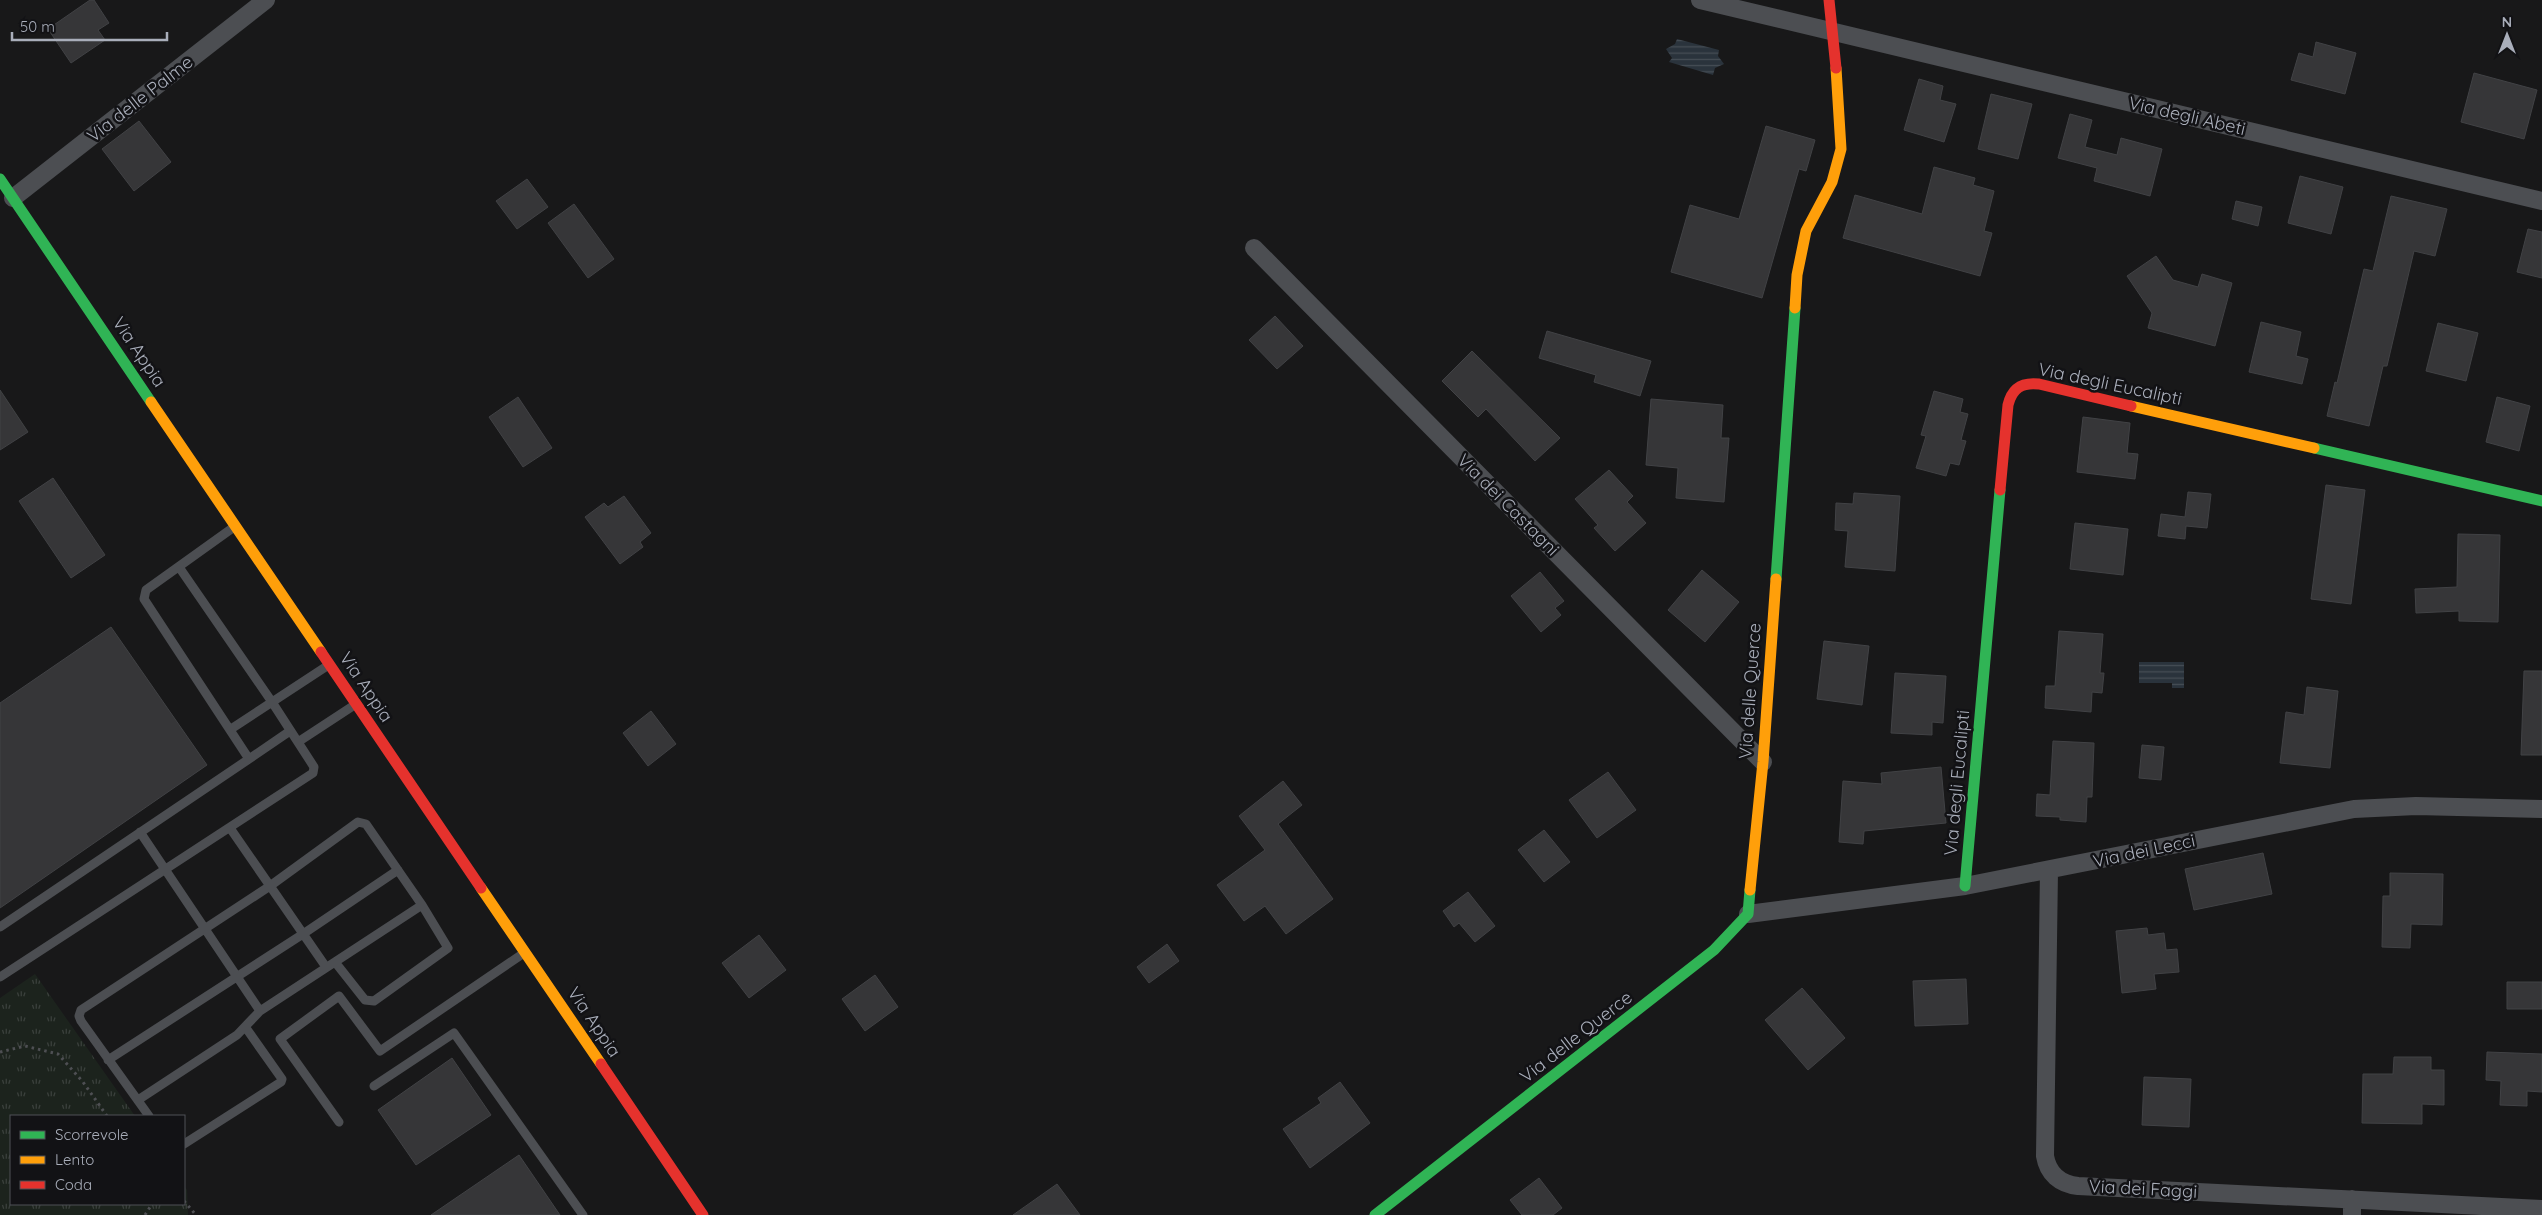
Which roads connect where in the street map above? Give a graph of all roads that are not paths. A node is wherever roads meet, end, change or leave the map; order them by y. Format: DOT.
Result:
graph roads {
  1 [pos="266,0"];
  2 [pos="1700,0"];
  3 [pos="1828,0"];
  4 [pos="1832,31"];
  5 [pos="0,179"];
  6 [pos="13,198"];
  7 [pos="2542,201"];
  8 [pos="1254,248"];
  9 [pos="2542,502"];
  10 [pos="236,526"];
  11 [pos="179,567"];
  12 [pos="330,665"];
  13 [pos="272,702"];
  14 [pos="356,704"];
  15 [pos="231,729"];
  16 [pos="290,731"];
  17 [pos="298,742"];
  18 [pos="249,758"];
  19 [pos="1763,762"];
  20 [pos="2542,809"];
  21 [pos="230,828"];
  22 [pos="140,832"];
  23 [pos="165,870"];
  24 [pos="398,870"];
  25 [pos="2049,870"];
  26 [pos="270,886"];
  27 [pos="1965,886"];
  28 [pos="422,905"];
  29 [pos="1748,914"];
  30 [pos="0,927"];
  31 [pos="205,929"];
  32 [pos="303,934"];
  33 [pos="525,952"];
  34 [pos="335,962"];
  35 [pos="326,968"];
  36 [pos="236,976"];
  37 [pos="0,977"];
  38 [pos="260,1011"];
  39 [pos="246,1028"];
  40 [pos="108,1060"];
  41 [pos="374,1086"];
  42 [pos="138,1100"];
  43 [pos="148,1115"];
  44 [pos="339,1122"];
  45 [pos="185,1143"];
  46 [pos="2352,1207"];
  47 [pos="2542,1209"];
  48 [pos="582,1215"];
  49 [pos="703,1215"];
  50 [pos="1375,1215"];
  1 -- 6 [label="street, Via delle Palme"];
  2 -- 4 [label="street, Via degli Abeti"];
  3 -- 4 [label="street, Via delle Querce"];
  4 -- 7 [label="street, Via degli Abeti"];
  4 -- 19 [label="street, Via delle Querce"];
  5 -- 6 [label="street, Via Appia"];
  6 -- 10 [label="street, Via Appia"];
  8 -- 19 [label="street, Via dei Castagni"];
  9 -- 27 [label="street, Via degli Eucalipti"];
  10 -- 11 [label="lane"];
  10 -- 12 [label="street, Via Appia"];
  11 -- 13 [label="lane"];
  11 -- 15 [label="lane"];
  12 -- 13 [label="lane"];
  12 -- 14 [label="street, Via Appia"];
  13 -- 15 [label="lane"];
  13 -- 16 [label="lane"];
  14 -- 17 [label="lane"];
  14 -- 33 [label="street, Via Appia"];
  15 -- 18 [label="lane"];
  16 -- 17 [label="lane"];
  16 -- 18 [label="lane"];
  17 -- 21 [label="lane"];
  18 -- 22 [label="lane"];
  19 -- 29 [label="street, Via delle Querce"];
  20 -- 25 [label="street, Via dei Lecci"];
  21 -- 23 [label="lane"];
  21 -- 26 [label="lane"];
  22 -- 23 [label="lane"];
  22 -- 30 [label="lane"];
  23 -- 31 [label="lane"];
  23 -- 37 [label="lane"];
  24 -- 26 [label="lane"];
  24 -- 28 [label="lane"];
  24 -- 32 [label="lane"];
  25 -- 27 [label="street, Via dei Lecci"];
  25 -- 46 [label="street, Via dei Faggi"];
  26 -- 31 [label="lane"];
  26 -- 32 [label="lane"];
  27 -- 29 [label="street, Via dei Lecci"];
  28 -- 34 [label="lane"];
  28 -- 34 [label="lane"];
  29 -- 50 [label="street, Via delle Querce"];
  31 -- 36 [label="lane"];
  31 -- 40 [label="lane"];
  32 -- 35 [label="lane"];
  32 -- 36 [label="lane"];
  33 -- 44 [label="lane"];
  33 -- 49 [label="street, Via Appia"];
  34 -- 35 [label="lane"];
  35 -- 38 [label="lane"];
  36 -- 38 [label="lane"];
  36 -- 40 [label="lane"];
  38 -- 39 [label="lane"];
  39 -- 42 [label="lane"];
  39 -- 45 [label="lane"];
  40 -- 42 [label="lane"];
  41 -- 48 [label="lane"];
  42 -- 43 [label="lane"];
  46 -- 47 [label="street, Via dei Faggi"];
}
